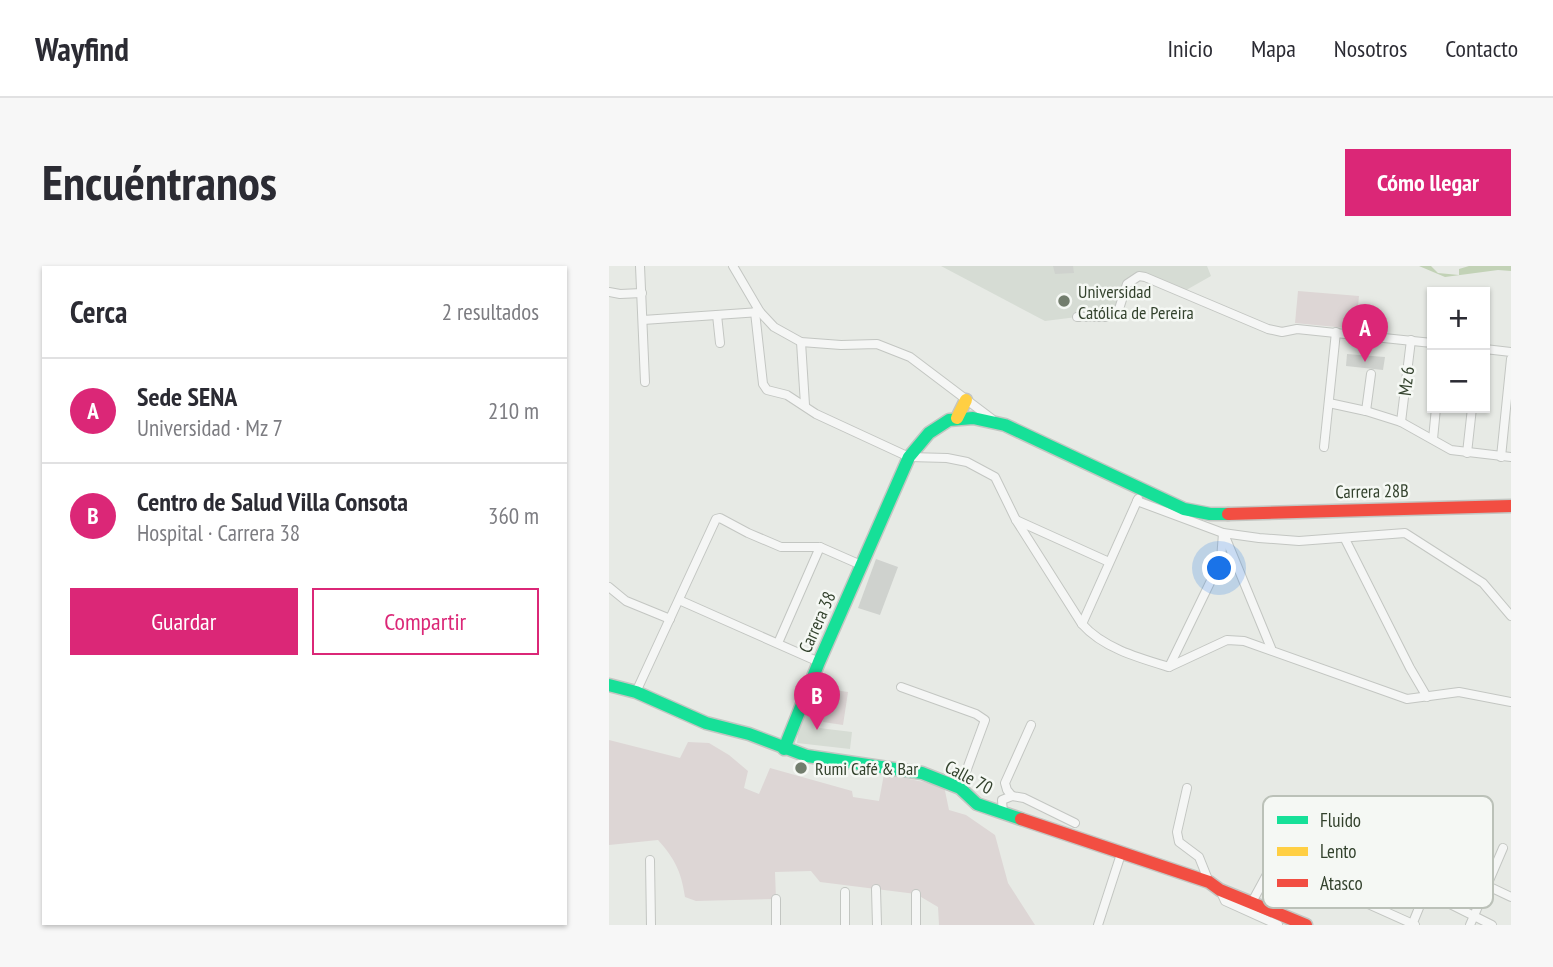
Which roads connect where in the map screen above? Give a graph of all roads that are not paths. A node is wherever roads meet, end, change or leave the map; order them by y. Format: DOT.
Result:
graph roads {
  1 [pos="641,266"];
  2 [pos="733,266"];
  3 [pos="609,292"];
  4 [pos="642,293"];
  5 [pos="757,312"];
  6 [pos="717,315"];
  7 [pos="1077,317"];
  8 [pos="643,320"];
  9 [pos="1336,332"];
  10 [pos="1411,340"];
  11 [pos="801,342"];
  12 [pos="1427,342"];
  13 [pos="720,343"];
  14 [pos="1490,350"];
  15 [pos="1511,352"];
  16 [pos="1511,359"];
  17 [pos="1371,373"];
  18 [pos="645,382"];
  19 [pos="966,400"];
  20 [pos="1329,403"];
  21 [pos="805,405"];
  22 [pos="1366,411"];
  23 [pos="1436,413"];
  24 [pos="1471,413"];
  25 [pos="957,418"];
  26 [pos="995,422"];
  27 [pos="1401,422"];
  28 [pos="1433,439"];
  29 [pos="1324,447"];
  30 [pos="1467,453"];
  31 [pos="909,457"];
  32 [pos="1501,457"];
  33 [pos="1511,457"];
  34 [pos="1139,496"];
  35 [pos="1511,506"];
  36 [pos="1016,520"];
  37 [pos="1223,533"];
  38 [pos="1345,539"];
  39 [pos="820,547"];
  40 [pos="1109,562"];
  41 [pos="861,565"];
  42 [pos="609,587"];
  43 [pos="679,600"];
  44 [pos="1511,616"];
  45 [pos="670,619"];
  46 [pos="1082,624"];
  47 [pos="778,643"];
  48 [pos="1271,648"];
  49 [pos="819,662"];
  50 [pos="1169,667"];
  51 [pos="609,685"];
  52 [pos="901,687"];
  53 [pos="636,692"];
  54 [pos="1427,697"];
  55 [pos="1511,702"];
  56 [pos="1031,725"];
  57 [pos="783,749"];
  58 [pos="960,788"];
  59 [pos="1187,788"];
  60 [pos="1012,796"];
  61 [pos="1003,813"];
  62 [pos="1075,823"];
  63 [pos="1503,848"];
  64 [pos="1121,853"];
  65 [pos="650,860"];
  66 [pos="1493,872"];
  67 [pos="1263,884"];
  68 [pos="1215,886"];
  69 [pos="876,889"];
  70 [pos="1493,889"];
  71 [pos="845,892"];
  72 [pos="916,894"];
  73 [pos="1511,897"];
  74 [pos="776,899"];
  75 [pos="1252,902"];
  76 [pos="1263,907"];
  77 [pos="1266,908"];
  78 [pos="1376,908"];
  79 [pos="1418,908"];
  80 [pos="1459,908"];
  81 [pos="1476,908"];
  82 [pos="1473,915"];
  83 [pos="651,925"];
  84 [pos="776,925"];
  85 [pos="845,925"];
  86 [pos="877,925"];
  87 [pos="916,925"];
  88 [pos="1098,925"];
  89 [pos="1278,925"];
  90 [pos="1306,925"];
  91 [pos="1413,925"];
  92 [pos="1470,925"];
  93 [pos="1492,925"];
  1 -- 4 [label="street"];
  2 -- 5 [label="street"];
  3 -- 4 [label="street"];
  4 -- 8 [label="street"];
  5 -- 6 [label="street"];
  5 -- 11 [label="street"];
  5 -- 21 [label="street"];
  6 -- 8 [label="street"];
  6 -- 13 [label="street"];
  7 -- 9 [label="street"];
  8 -- 18 [label="street"];
  9 -- 10 [label="street"];
  9 -- 20 [label="street"];
  10 -- 12 [label="street"];
  10 -- 27 [label="street, Mz 6"];
  11 -- 19 [label="street"];
  11 -- 21 [label="street"];
  14 -- 15 [label="street"];
  16 -- 32 [label="street"];
  17 -- 22 [label="street"];
  19 -- 25 [label="street"];
  19 -- 26 [label="street"];
  20 -- 22 [label="street"];
  20 -- 29 [label="street"];
  21 -- 31 [label="street"];
  22 -- 27 [label="street"];
  23 -- 28 [label="street"];
  24 -- 30 [label="street"];
  25 -- 26 [label="street, Carrera 28B"];
  25 -- 31 [label="street, Carrera 38"];
  26 -- 34 [label="street, Carrera 28B"];
  27 -- 28 [label="street"];
  28 -- 30 [label="street"];
  30 -- 32 [label="street"];
  31 -- 36 [label="street"];
  31 -- 41 [label="street, Carrera 38"];
  32 -- 33 [label="street"];
  34 -- 35 [label="street, Carrera 28B"];
  34 -- 37 [label="street"];
  34 -- 40 [label="street"];
  36 -- 40 [label="street"];
  36 -- 46 [label="street"];
  37 -- 38 [label="street"];
  37 -- 48 [label="street"];
  37 -- 50 [label="street"];
  38 -- 44 [label="street"];
  38 -- 54 [label="street"];
  39 -- 41 [label="street"];
  39 -- 43 [label="street"];
  39 -- 47 [label="street"];
  40 -- 46 [label="street"];
  41 -- 49 [label="street, Carrera 38"];
  42 -- 45 [label="street"];
  43 -- 45 [label="street"];
  43 -- 47 [label="street"];
  45 -- 53 [label="street"];
  46 -- 50 [label="street"];
  47 -- 49 [label="street"];
  48 -- 50 [label="street"];
  48 -- 54 [label="street"];
  49 -- 57 [label="street, Carrera 38"];
  51 -- 53 [label="street, Calle 70"];
  52 -- 58 [label="street"];
  53 -- 57 [label="street, Calle 70"];
  54 -- 55 [label="street"];
  56 -- 60 [label="street"];
  57 -- 58 [label="street, Calle 70"];
  58 -- 61 [label="street, Calle 70"];
  59 -- 68 [label="street"];
  60 -- 61 [label="street"];
  60 -- 62 [label="street"];
  61 -- 64 [label="street, Calle 70"];
  63 -- 66 [label="street"];
  64 -- 68 [label="street, Calle 70"];
  64 -- 88 [label="street"];
  65 -- 83 [label="street"];
  67 -- 75 [label="street"];
  68 -- 75 [label="street, Calle 70"];
  68 -- 89 [label="street"];
  69 -- 86 [label="street"];
  70 -- 73 [label="street"];
  71 -- 85 [label="street"];
  72 -- 87 [label="street"];
  74 -- 84 [label="street"];
  75 -- 76 [label="street, Calle 70"];
  77 -- 90 [label="street, Calle 70"];
  78 -- 91 [label="street"];
  79 -- 91 [label="street"];
  80 -- 82 [label="street"];
  81 -- 82 [label="street"];
  82 -- 92 [label="street"];
  82 -- 93 [label="street"];
}
